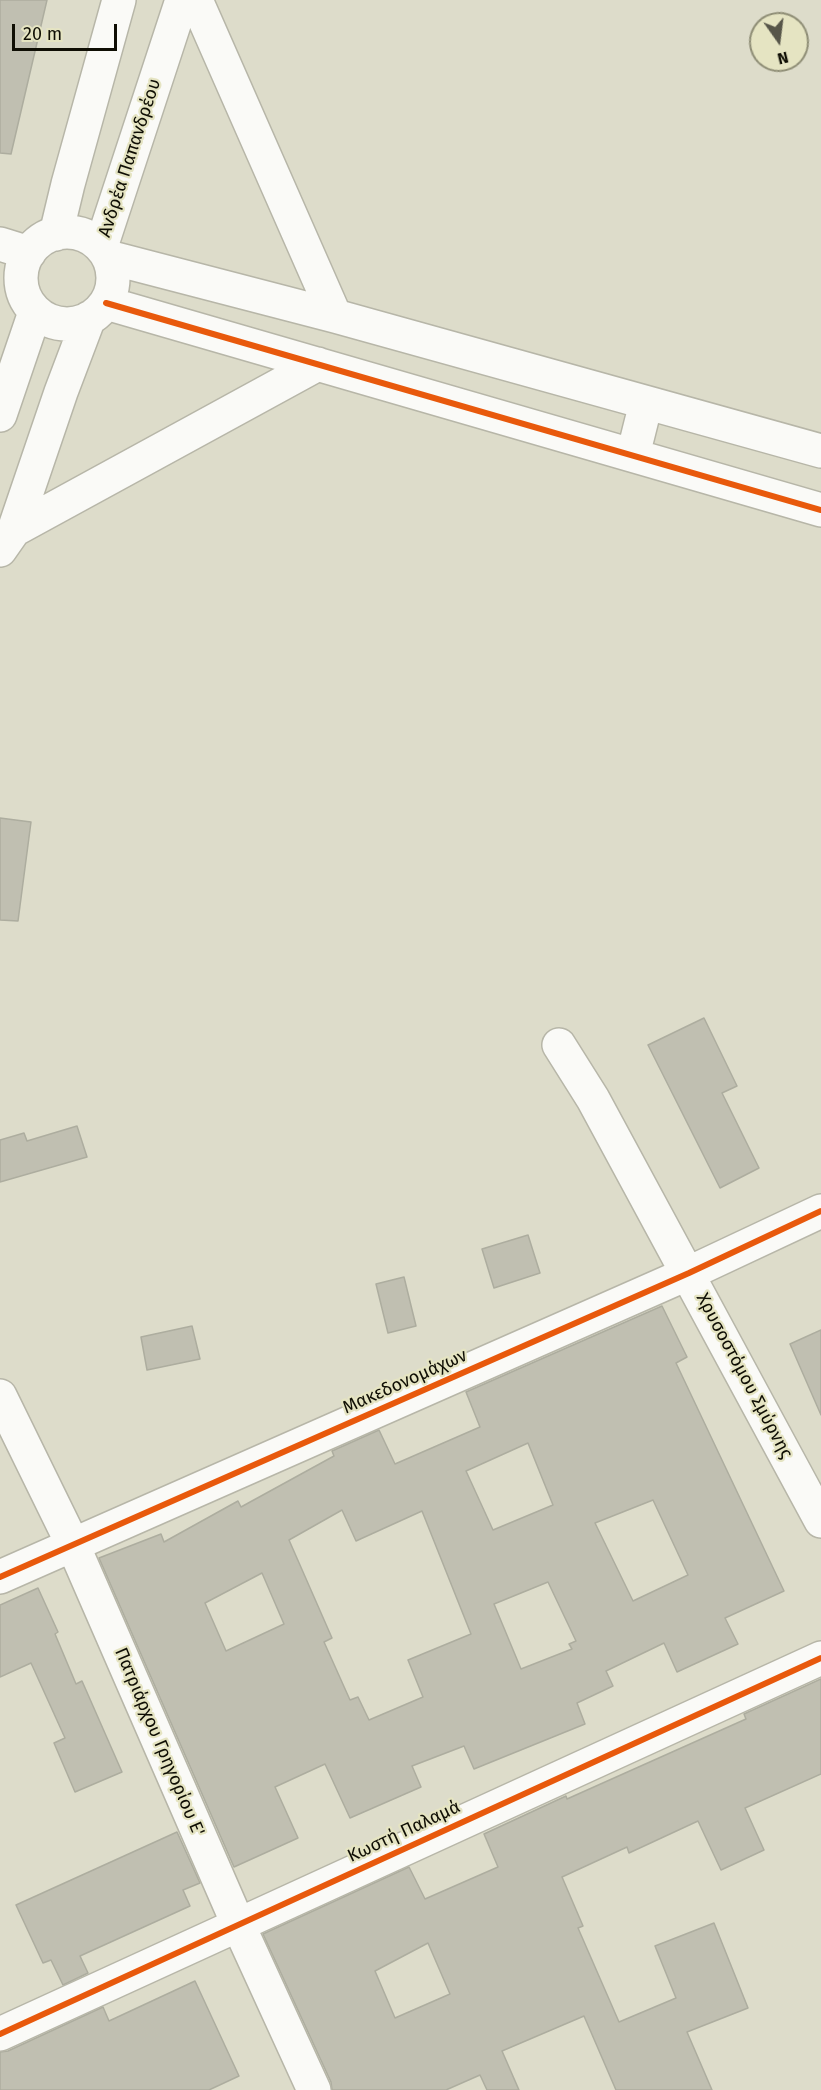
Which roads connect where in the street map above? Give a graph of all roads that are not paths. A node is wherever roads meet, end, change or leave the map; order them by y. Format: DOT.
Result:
graph roads {
  1 [pos="119,0"];
  2 [pos="182,0"];
  3 [pos="196,0"];
  4 [pos="56,234"];
  5 [pos="15,249"];
  6 [pos="104,252"];
  7 [pos="20,301"];
  8 [pos="98,311"];
  9 [pos="335,316"];
  10 [pos="318,364"];
  11 [pos="646,403"];
  12 [pos="0,415"];
  13 [pos="821,451"];
  14 [pos="633,455"];
  15 [pos="821,510"];
  16 [pos="7,540"];
  17 [pos="559,1045"];
  18 [pos="821,1211"];
  19 [pos="688,1273"];
  20 [pos="0,1396"];
  21 [pos="821,1521"];
  22 [pos="73,1545"];
  23 [pos="0,1577"];
  24 [pos="821,1658"];
  25 [pos="238,1924"];
  26 [pos="0,2034"];
  27 [pos="314,2090"];
  1 -- 4 [label="street"];
  2 -- 6 [label="street, Ανδρέα Παπανδρέου"];
  3 -- 9 [label="street"];
  4 -- 5 [label="street"];
  4 -- 6 [label="street"];
  5 -- 7 [label="street"];
  6 -- 8 [label="street"];
  6 -- 9 [label="street"];
  7 -- 8 [label="street"];
  7 -- 12 [label="street"];
  8 -- 10 [label="street"];
  8 -- 16 [label="street"];
  9 -- 11 [label="street"];
  10 -- 14 [label="street"];
  10 -- 16 [label="street"];
  11 -- 13 [label="street"];
  11 -- 14 [label="street"];
  14 -- 15 [label="street"];
  17 -- 19 [label="street, Χρυσοστόμου Σμύρνης"];
  18 -- 19 [label="street, Μακεδονομάχων"];
  19 -- 21 [label="street, Χρυσοστόμου Σμύρνης"];
  19 -- 22 [label="street, Μακεδονομάχων"];
  20 -- 22 [label="street, Πατριάρχου Γρηγορίου Ε'"];
  22 -- 23 [label="street, Μακεδονομάχων"];
  22 -- 25 [label="street, Πατριάρχου Γρηγορίου Ε'"];
  24 -- 25 [label="street, Κωστή Παλαμά"];
  25 -- 26 [label="street, Κωστή Παλαμά"];
  25 -- 27 [label="street, Πατριάρχου Γρηγορίου Ε'"];
}
